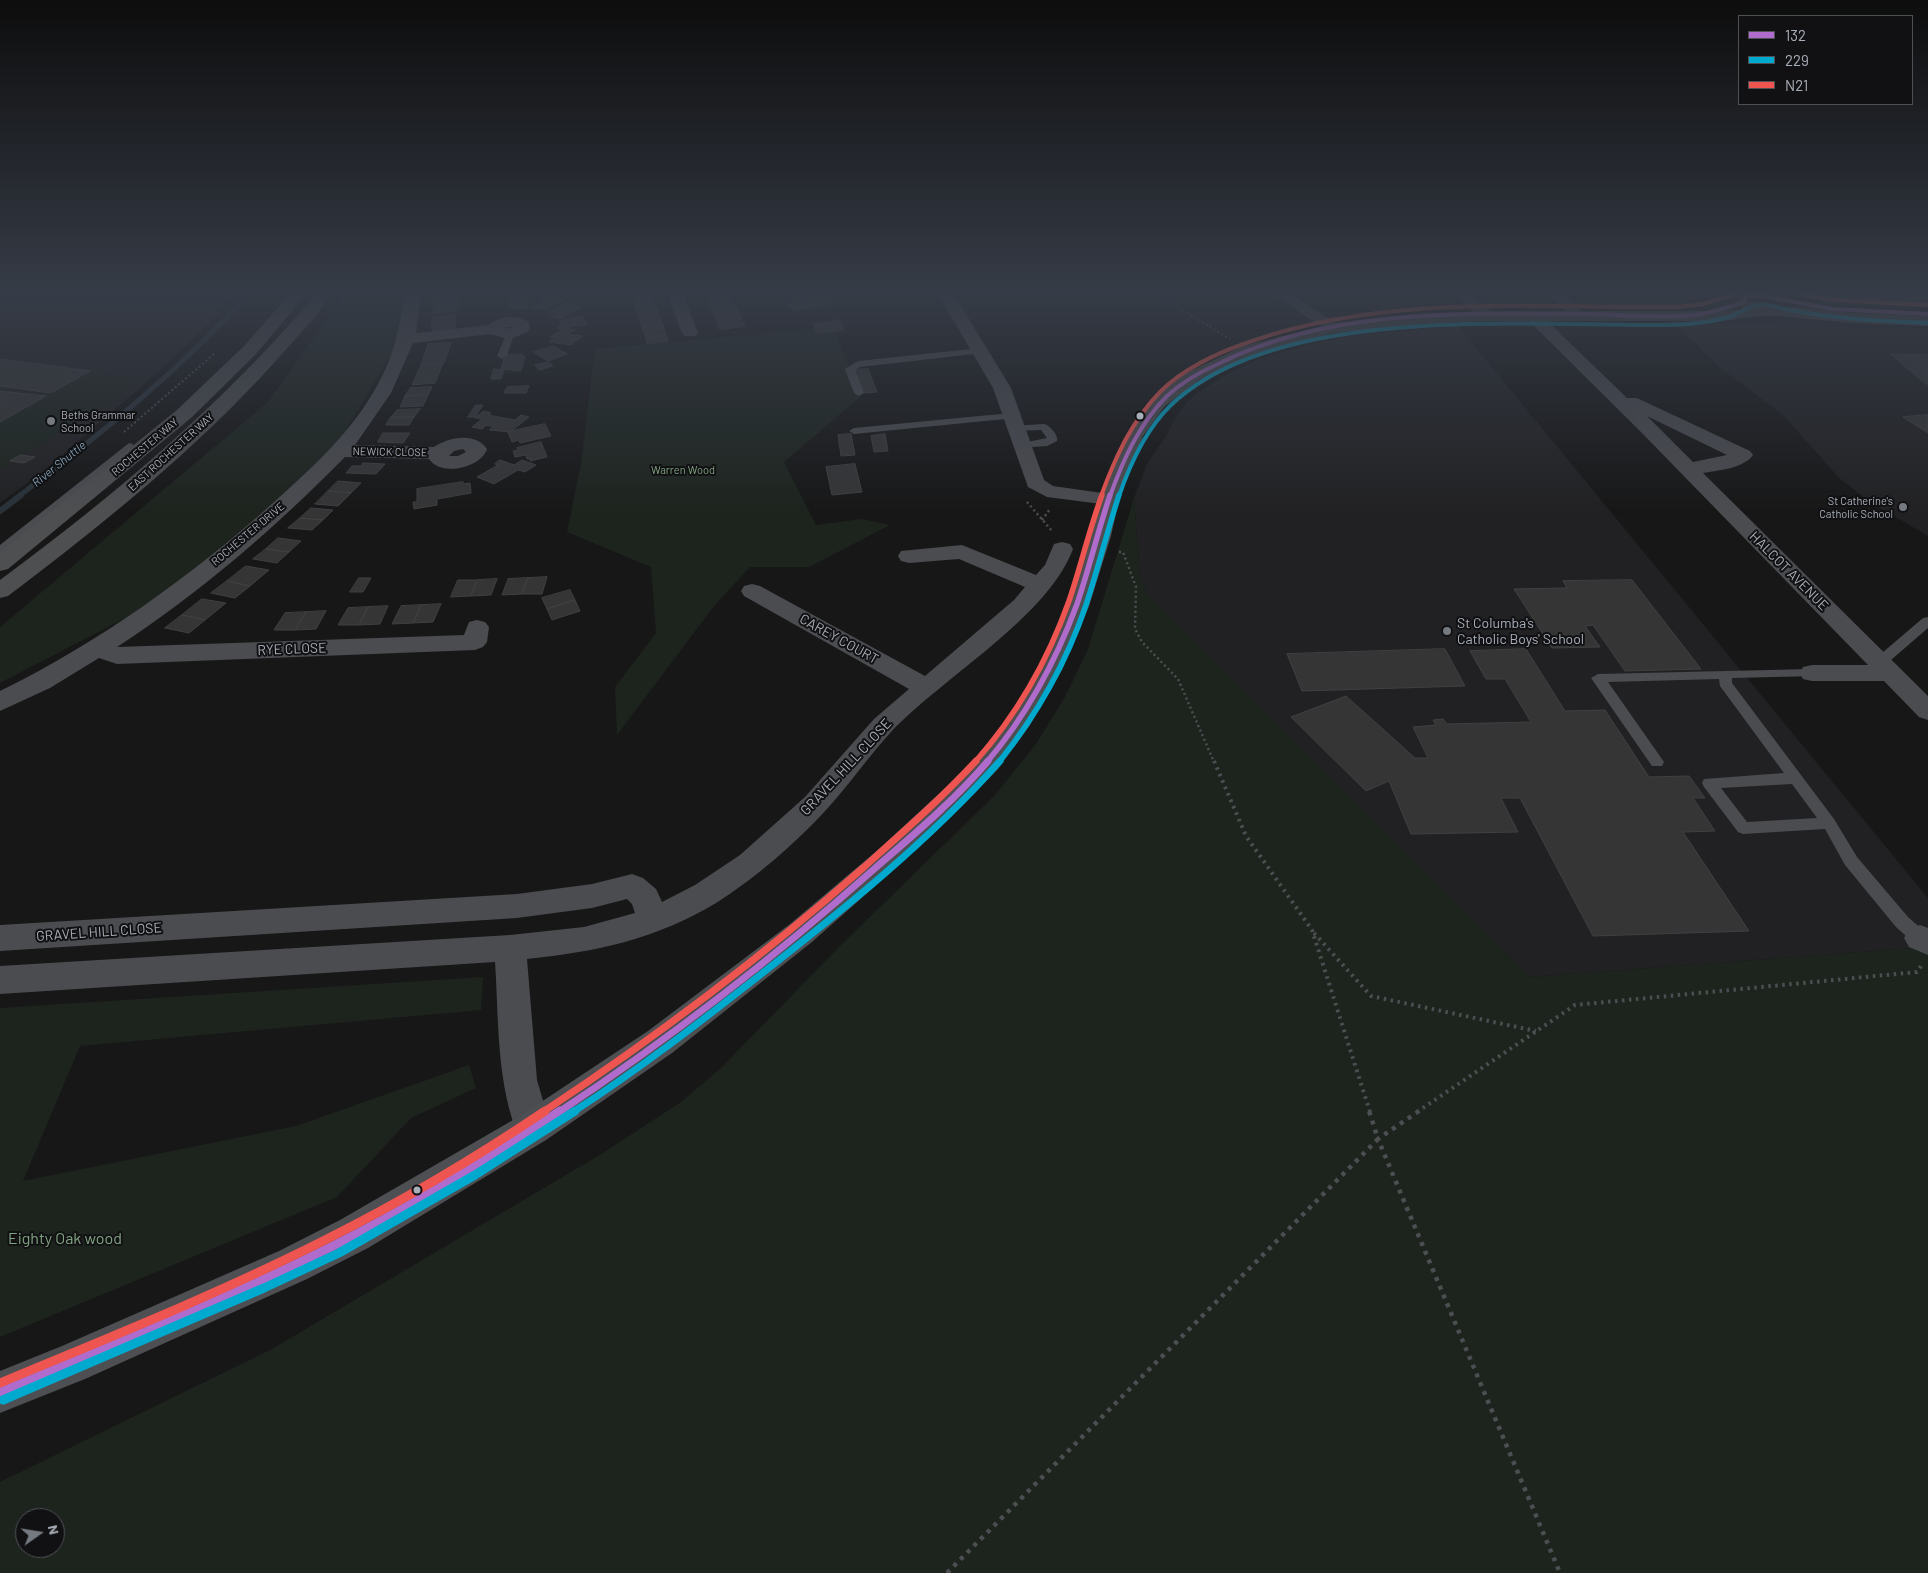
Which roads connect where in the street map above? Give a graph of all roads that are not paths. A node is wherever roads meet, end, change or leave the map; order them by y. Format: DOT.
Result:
graph roads {
  1 [pos="216,367"];
  2 [pos="232,367"];
  3 [pos="261,367"];
  4 [pos="396,367"];
  5 [pos="853,367"];
  6 [pos="990,367"];
  7 [pos="1212,367"];
  8 [pos="1586,367"];
  9 [pos="859,392"];
  10 [pos="1614,394"];
  11 [pos="1013,422"];
  12 [pos="854,431"];
  13 [pos="126,439"];
  14 [pos="1021,446"];
  15 [pos="341,450"];
  16 [pos="440,453"];
  17 [pos="1689,469"];
  18 [pos="1109,499"];
  19 [pos="0,546"];
  20 [pos="1062,549"];
  21 [pos="0,551"];
  22 [pos="909,556"];
  23 [pos="0,564"];
  24 [pos="1040,585"];
  25 [pos="0,591"];
  26 [pos="752,591"];
  27 [pos="1928,621"];
  28 [pos="477,627"];
  29 [pos="96,648"];
  30 [pos="1883,666"];
  31 [pos="1812,673"];
  32 [pos="1726,674"];
  33 [pos="926,687"];
  34 [pos="0,702"];
  35 [pos="1928,712"];
  36 [pos="1657,762"];
  37 [pos="1796,778"];
  38 [pos="1829,823"];
  39 [pos="653,921"];
  40 [pos="0,938"];
  41 [pos="510,948"];
  42 [pos="1924,948"];
  43 [pos="0,980"];
  44 [pos="533,1128"];
  45 [pos="0,1392"];
  1 -- 13 [label="highway"];
  2 -- 23 [label="highway, ROCHESTER WAY"];
  3 -- 25 [label="highway, EAST ROCHESTER WAY"];
  4 -- 15 [label="street, ROCHESTER DRIVE"];
  5 -- 9 [label="lane"];
  6 -- 11 [label="street"];
  7 -- 18 [label="main road"];
  8 -- 10 [label="street, HALCOT AVENUE"];
  10 -- 17 [label="street, HALCOT AVENUE"];
  10 -- 17 [label="street, HALCOT AVENUE"];
  11 -- 12 [label="lane"];
  11 -- 14 [label="street"];
  11 -- 14 [label="lane"];
  13 -- 19 [label="highway"];
  13 -- 21 [label="lane"];
  14 -- 18 [label="street"];
  15 -- 16 [label="street, NEWICK CLOSE"];
  15 -- 29 [label="street, ROCHESTER DRIVE"];
  17 -- 30 [label="street, HALCOT AVENUE"];
  18 -- 44 [label="main road"];
  20 -- 24 [label="street, GRAVEL HILL CLOSE"];
  22 -- 24 [label="street"];
  24 -- 33 [label="street, GRAVEL HILL CLOSE"];
  26 -- 33 [label="street, CAREY COURT"];
  27 -- 30 [label="lane"];
  28 -- 29 [label="street, RYE CLOSE"];
  29 -- 34 [label="street, ROCHESTER DRIVE"];
  30 -- 31 [label="street"];
  30 -- 35 [label="street, HALCOT AVENUE"];
  31 -- 32 [label="lane"];
  32 -- 36 [label="lane"];
  32 -- 37 [label="lane"];
  33 -- 39 [label="street, GRAVEL HILL CLOSE"];
  37 -- 38 [label="lane"];
  37 -- 38 [label="lane"];
  38 -- 42 [label="lane"];
  39 -- 40 [label="street, GRAVEL HILL CLOSE"];
  39 -- 41 [label="street, GRAVEL HILL CLOSE"];
  41 -- 43 [label="street, GRAVEL HILL CLOSE"];
  41 -- 44 [label="street"];
  44 -- 45 [label="main road"];
}
